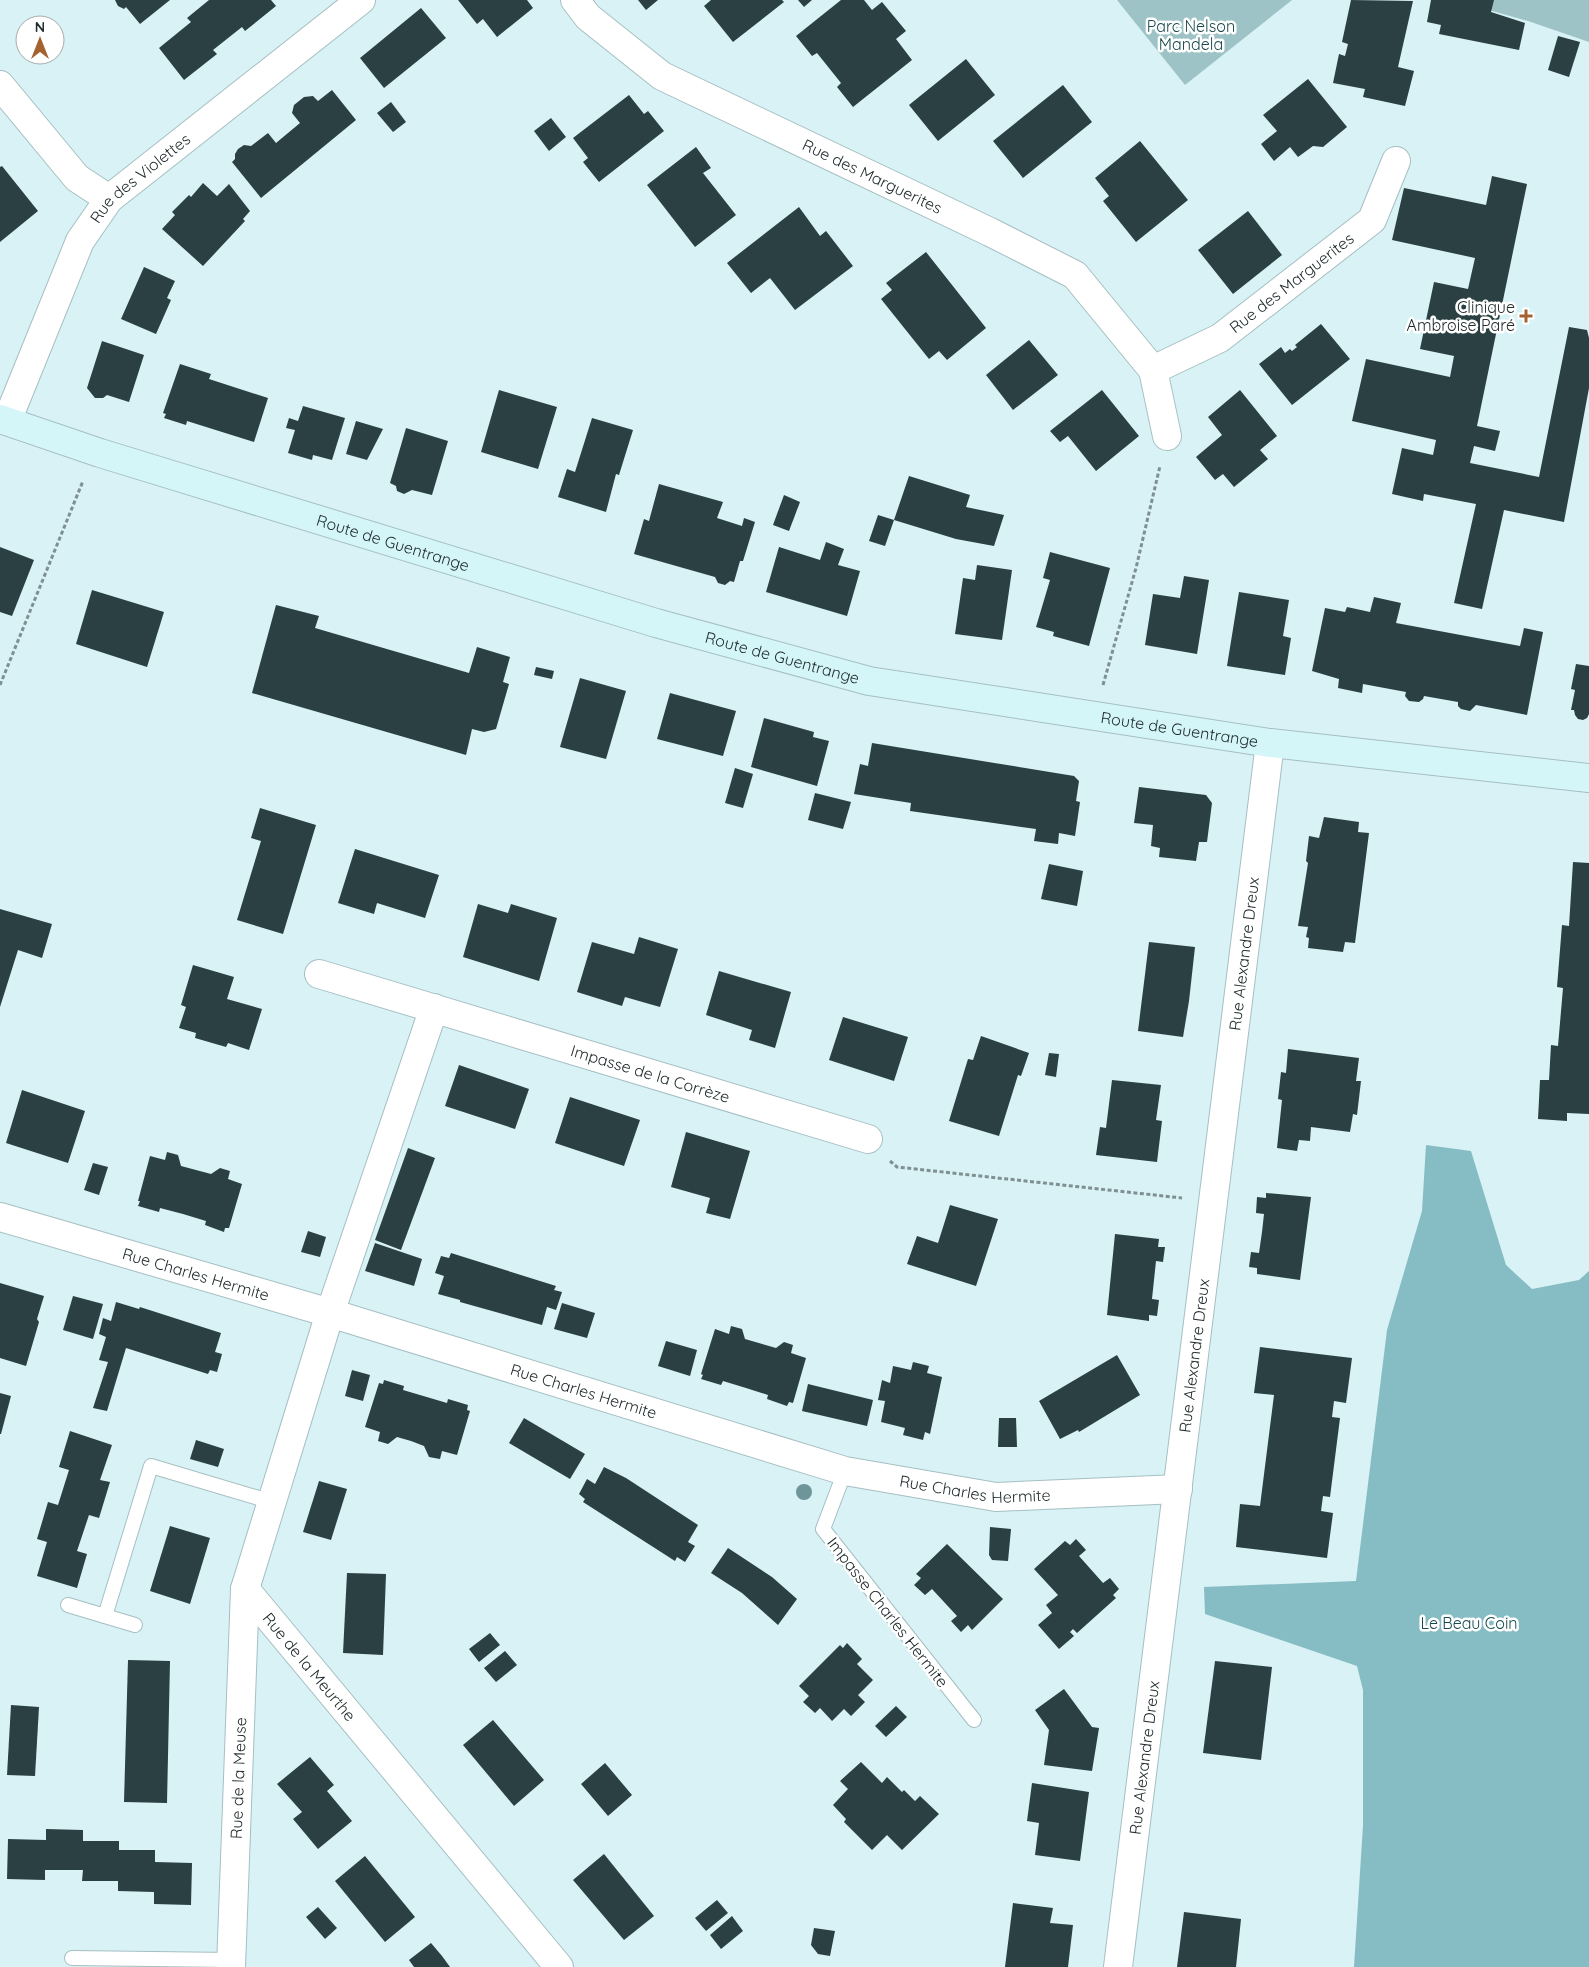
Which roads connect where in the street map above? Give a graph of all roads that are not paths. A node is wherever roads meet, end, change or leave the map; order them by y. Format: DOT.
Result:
graph roads {
  1 [pos="361,0"];
  2 [pos="575,0"];
  3 [pos="0,85"];
  4 [pos="1396,161"];
  5 [pos="109,198"];
  6 [pos="1153,370"];
  7 [pos="3,420"];
  8 [pos="1167,436"];
  9 [pos="1270,743"];
  10 [pos="1589,778"];
  11 [pos="319,974"];
  12 [pos="434,1008"];
  13 [pos="868,1139"];
  14 [pos="0,1217"];
  15 [pos="330,1313"];
  16 [pos="845,1471"];
  17 [pos="1178,1489"];
  18 [pos="272,1502"];
  19 [pos="245,1589"];
  20 [pos="68,1605"];
  21 [pos="105,1616"];
  22 [pos="135,1625"];
  23 [pos="974,1720"];
  24 [pos="72,1958"];
  25 [pos="232,1963"];
  26 [pos="559,1967"];
  27 [pos="1118,1967"];
  1 -- 5 [label="street, Rue des Violettes"];
  2 -- 6 [label="street, Rue des Marguerites"];
  3 -- 5 [label="street"];
  4 -- 6 [label="street, Rue des Marguerites"];
  5 -- 7 [label="street, Rue des Violettes"];
  6 -- 8 [label="street, Rue des Marguerites"];
  7 -- 9 [label="street, Route de Guentrange"];
  9 -- 10 [label="street, Route de Guentrange"];
  9 -- 17 [label="street, Rue Alexandre Dreux"];
  11 -- 12 [label="street, Impasse de la Corrèze"];
  12 -- 13 [label="street, Impasse de la Corrèze"];
  12 -- 15 [label="street"];
  14 -- 15 [label="street, Rue Charles Hermite"];
  15 -- 16 [label="street, Rue Charles Hermite"];
  15 -- 18 [label="street"];
  16 -- 17 [label="street, Rue Charles Hermite"];
  16 -- 23 [label="lane, Impasse Charles Hermite"];
  17 -- 27 [label="street, Rue Alexandre Dreux"];
  18 -- 19 [label="street"];
  18 -- 21 [label="lane"];
  19 -- 25 [label="street, Rue de la Meuse"];
  19 -- 26 [label="street, Rue de la Meurthe"];
  20 -- 21 [label="lane"];
  21 -- 22 [label="lane"];
  24 -- 25 [label="lane"];
}
